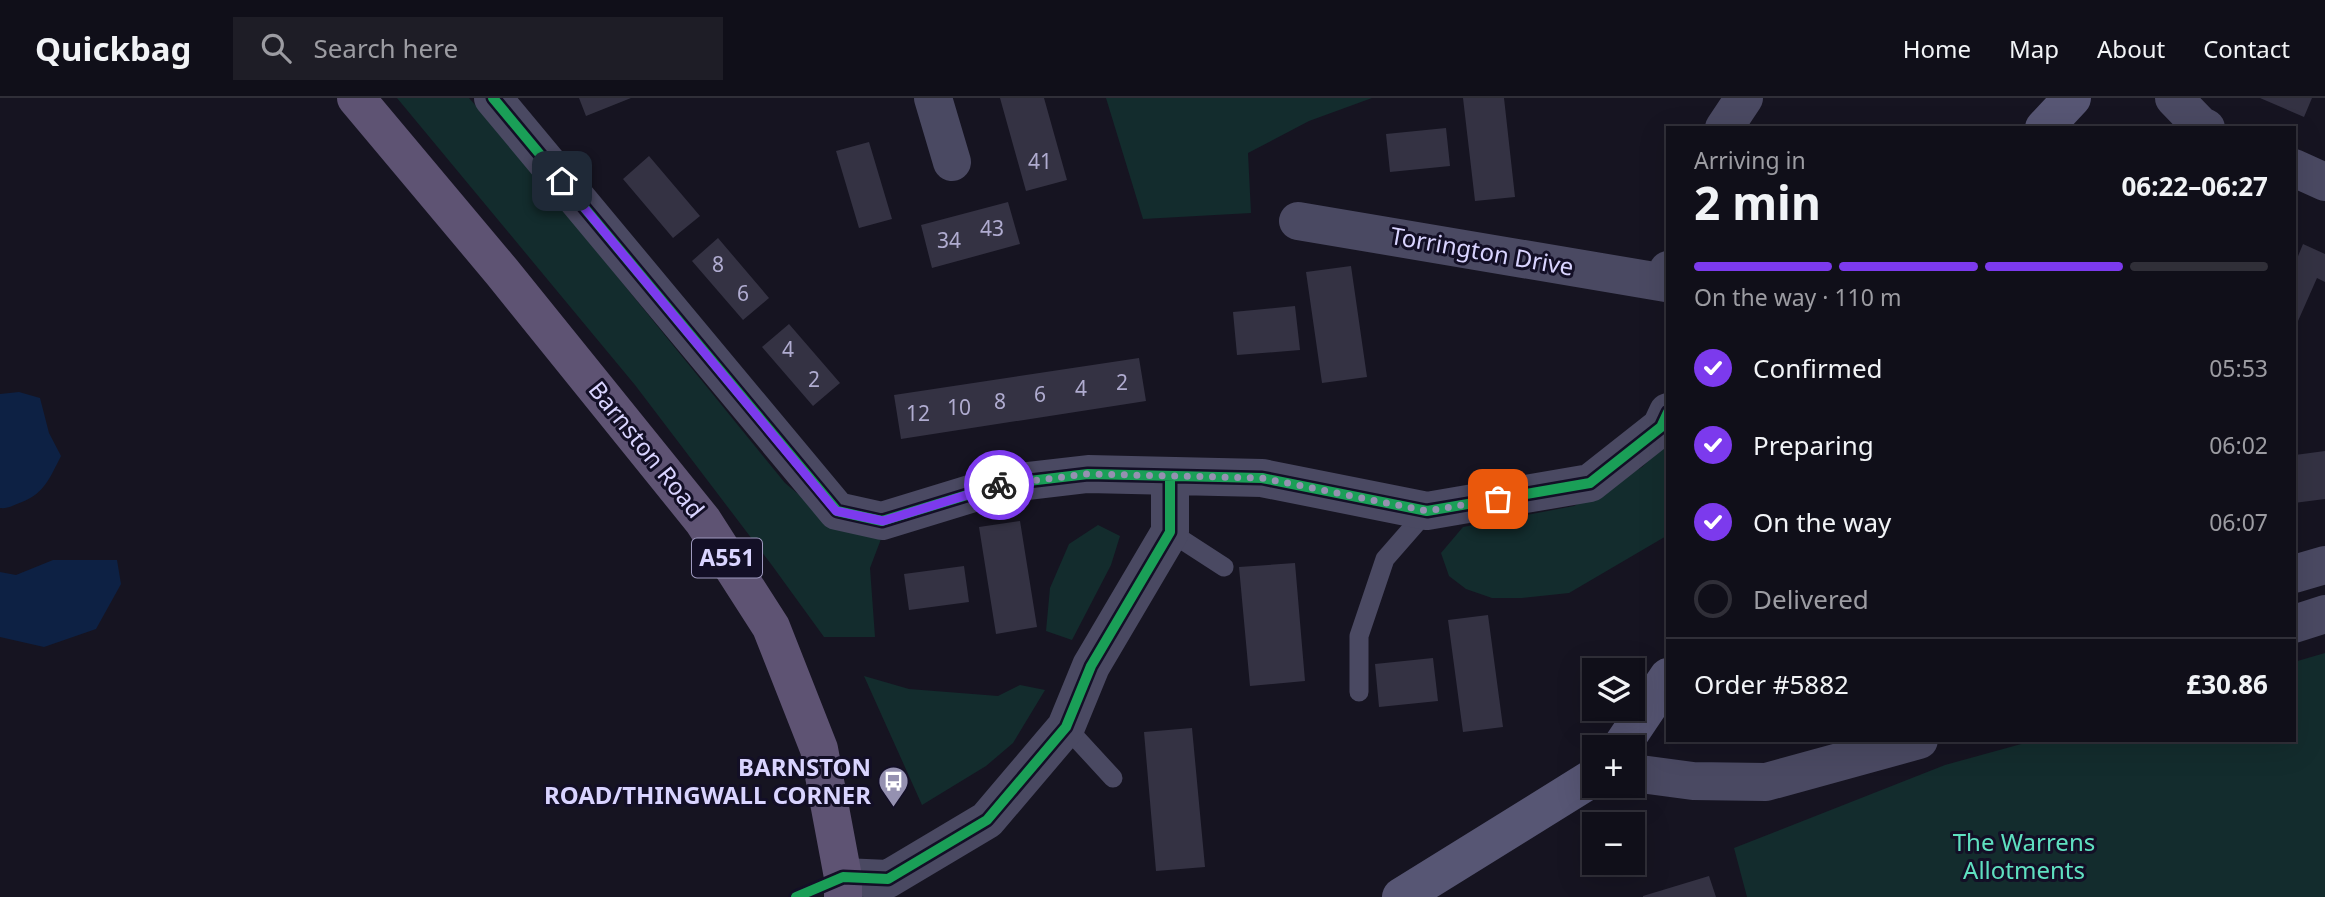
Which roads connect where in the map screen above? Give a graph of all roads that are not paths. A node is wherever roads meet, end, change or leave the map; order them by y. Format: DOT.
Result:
graph roads {
  1 [pos="356,98"];
  2 [pos="493,98"];
  3 [pos="933,98"];
  4 [pos="1744,98"];
  5 [pos="2072,98"];
  6 [pos="2174,98"];
  7 [pos="1725,126"];
  8 [pos="2046,126"];
  9 [pos="2202,126"];
  10 [pos="952,162"];
  11 [pos="2296,169"];
  12 [pos="2325,182"];
  13 [pos="1298,221"];
  14 [pos="1666,280"];
  15 [pos="1666,416"];
  16 [pos="1170,476"];
  17 [pos="1427,511"];
  18 [pos="1170,531"];
  19 [pos="2325,565"];
  20 [pos="1224,567"];
  21 [pos="2296,572"];
  22 [pos="2325,614"];
  23 [pos="2296,623"];
  24 [pos="1666,680"];
  25 [pos="1359,692"];
  26 [pos="1066,727"];
  27 [pos="1629,735"];
  28 [pos="1912,742"];
  29 [pos="1645,775"];
  30 [pos="1114,778"];
  31 [pos="1582,784"];
  32 [pos="843,887"];
  33 [pos="1401,897"];
  1 -- 32 [label="main road, Barnston Road / A551"];
  2 -- 16 [label="street"];
  3 -- 10 [label="street"];
  4 -- 7 [label="street"];
  5 -- 8 [label="main road"];
  6 -- 9 [label="street"];
  11 -- 12 [label="street"];
  13 -- 14 [label="street, Torrington Drive"];
  15 -- 17 [label="street"];
  16 -- 17 [label="street"];
  16 -- 18 [label="street"];
  17 -- 25 [label="lane"];
  18 -- 20 [label="lane"];
  18 -- 26 [label="street"];
  19 -- 21 [label="street"];
  22 -- 23 [label="street"];
  24 -- 27 [label="main road"];
  26 -- 30 [label="lane"];
  26 -- 32 [label="street"];
  28 -- 29 [label="street"];
  31 -- 33 [label="main road"];
}
